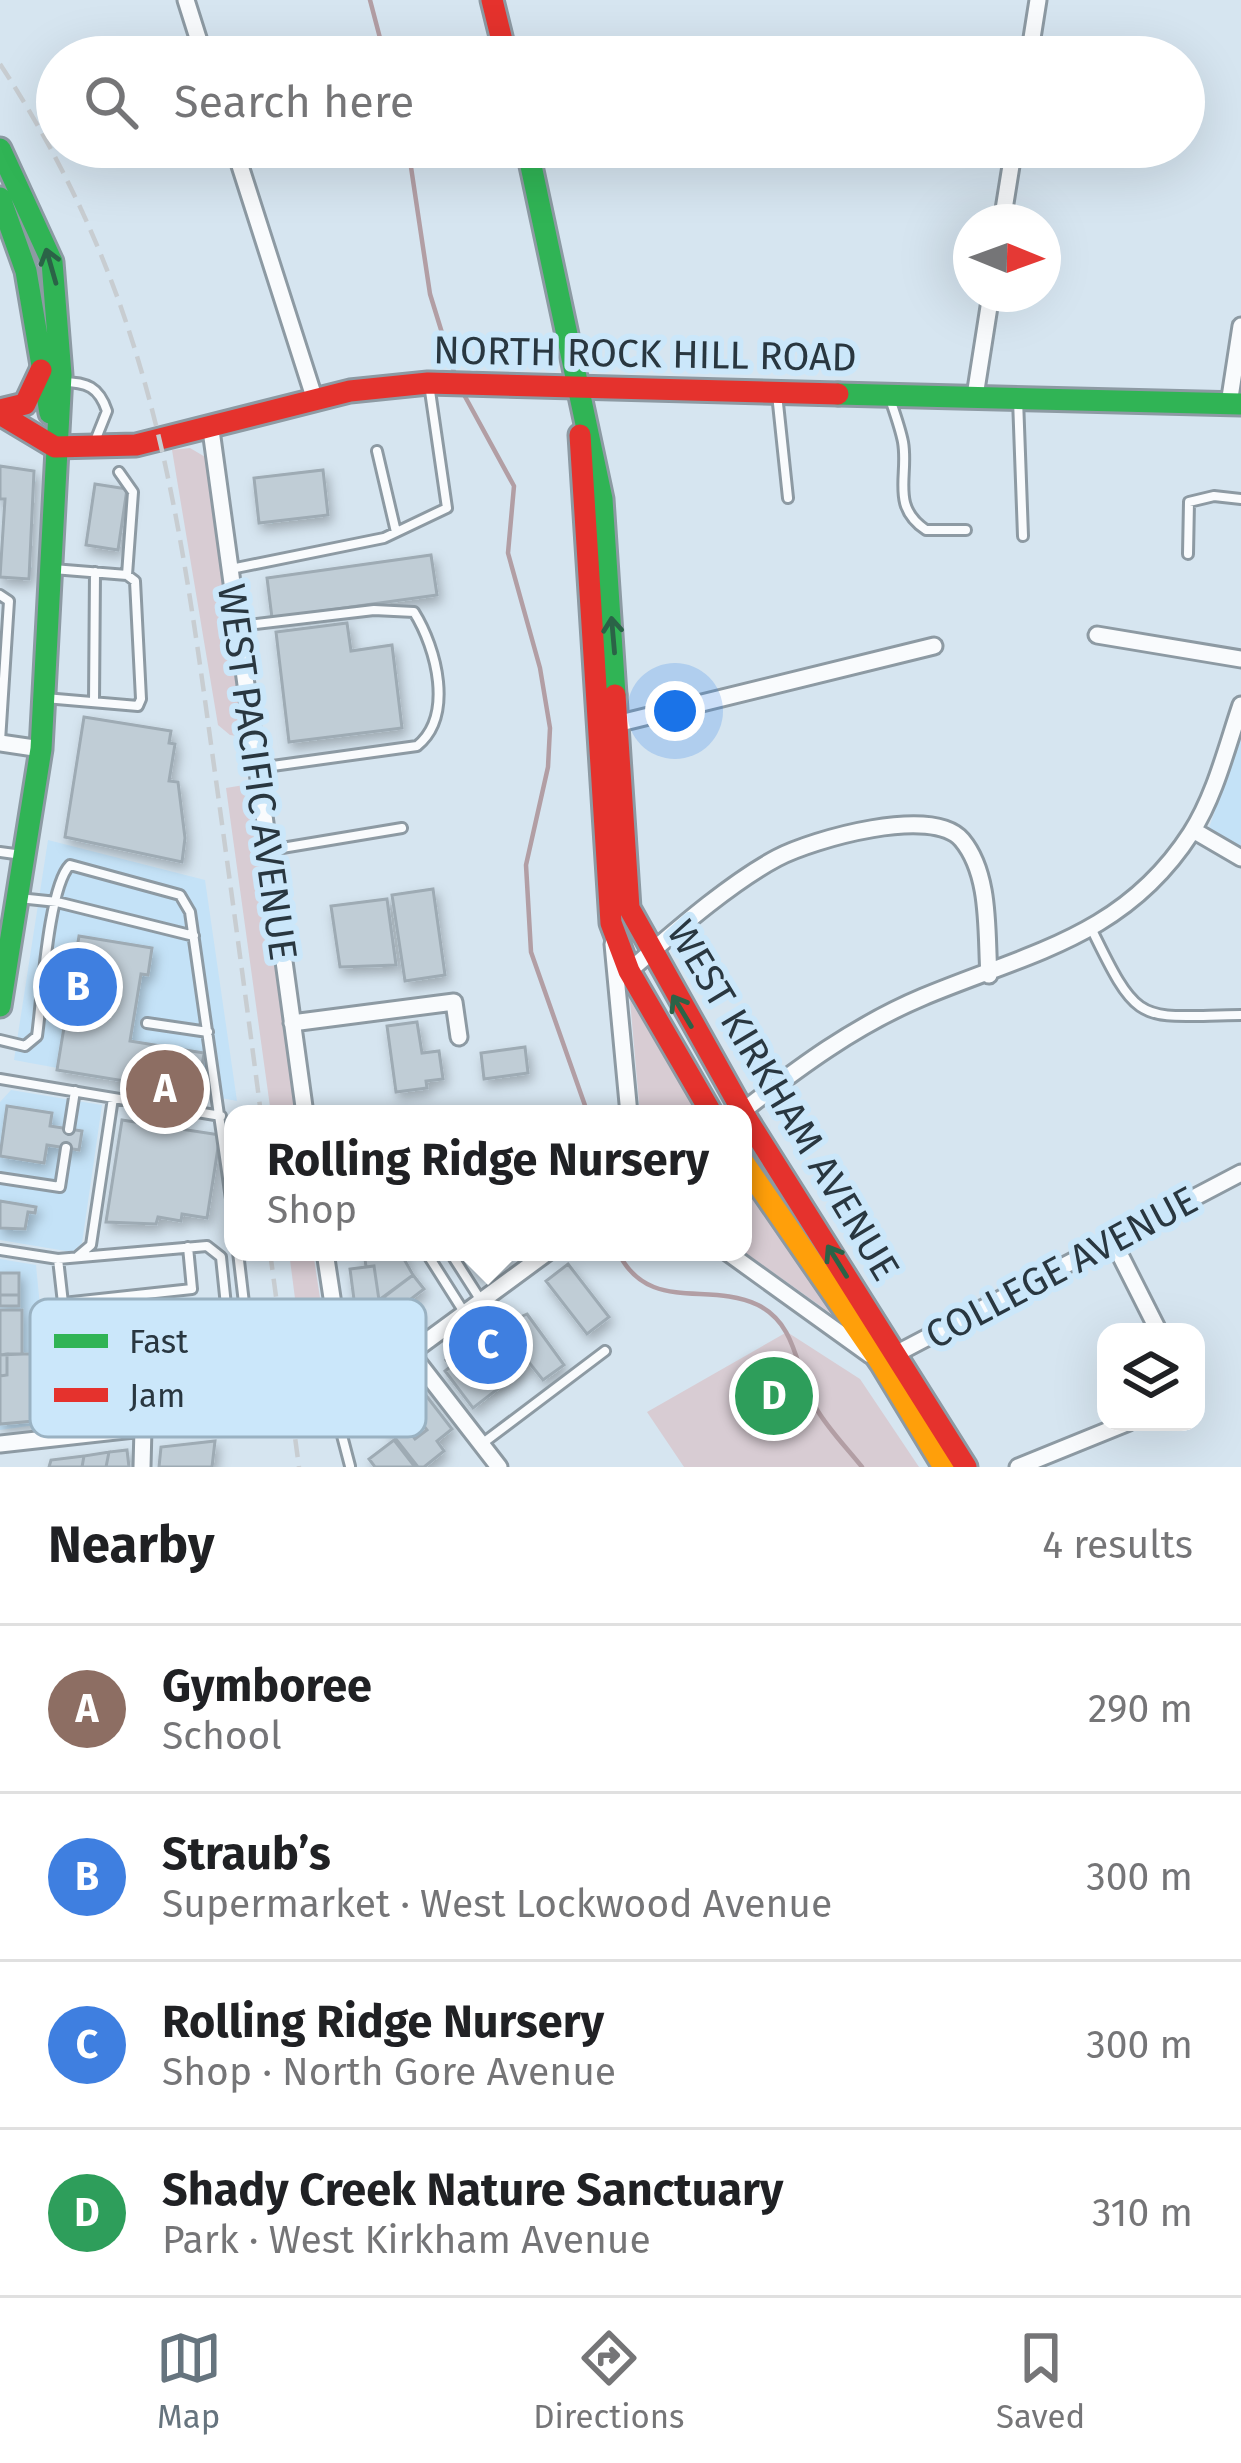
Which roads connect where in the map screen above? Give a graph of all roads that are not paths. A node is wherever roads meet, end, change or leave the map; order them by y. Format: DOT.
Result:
graph roads {
  1 [pos="186,0"];
  2 [pos="492,0"];
  3 [pos="1038,0"];
  4 [pos="197,36"];
  5 [pos="501,36"];
  6 [pos="1032,36"];
  7 [pos="0,149"];
  8 [pos="240,168"];
  9 [pos="532,168"];
  10 [pos="1011,168"];
  11 [pos="0,198"];
  12 [pos="1005,204"];
  13 [pos="988,312"];
  14 [pos="1241,326"];
  15 [pos="42,364"];
  16 [pos="61,382"];
  17 [pos="434,383"];
  18 [pos="580,387"];
  19 [pos="776,393"];
  20 [pos="889,394"];
  21 [pos="975,396"];
  22 [pos="1018,397"];
  23 [pos="315,400"];
  24 [pos="1235,404"];
  25 [pos="1,416"];
  26 [pos="211,430"];
  27 [pos="92,446"];
  28 [pos="55,447"];
  29 [pos="377,451"];
  30 [pos="119,472"];
  31 [pos="788,498"];
  32 [pos="1241,499"];
  33 [pos="966,530"];
  34 [pos="396,532"];
  35 [pos="1023,536"];
  36 [pos="1188,554"];
  37 [pos="52,569"];
  38 [pos="230,569"];
  39 [pos="95,572"];
  40 [pos="127,575"];
  41 [pos="0,595"];
  42 [pos="238,626"];
  43 [pos="1097,635"];
  44 [pos="934,646"];
  45 [pos="1241,658"];
  46 [pos="44,698"];
  47 [pos="94,703"];
  48 [pos="1241,705"];
  49 [pos="610,725"];
  50 [pos="0,743"];
  51 [pos="41,749"];
  52 [pos="257,769"];
  53 [pos="401,828"];
  54 [pos="1193,830"];
  55 [pos="268,850"];
  56 [pos="0,852"];
  57 [pos="24,856"];
  58 [pos="1241,858"];
  59 [pos="57,902"];
  60 [pos="11,908"];
  61 [pos="611,923"];
  62 [pos="1091,928"];
  63 [pos="194,936"];
  64 [pos="651,952"];
  65 [pos="629,971"];
  66 [pos="989,975"];
  67 [pos="0,1006"];
  68 [pos="1241,1015"];
  69 [pos="147,1023"];
  70 [pos="292,1023"];
  71 [pos="208,1032"];
  72 [pos="459,1037"];
  73 [pos="0,1040"];
  74 [pos="0,1079"];
  75 [pos="75,1091"];
  76 [pos="113,1098"];
  77 [pos="304,1105"];
  78 [pos="628,1105"];
  79 [pos="707,1105"];
  80 [pos="736,1105"];
  81 [pos="750,1105"];
  82 [pos="221,1116"];
  83 [pos="69,1129"];
  84 [pos="752,1133"];
  85 [pos="224,1140"];
  86 [pos="66,1148"];
  87 [pos="1241,1173"];
  88 [pos="752,1174"];
  89 [pos="0,1178"];
  90 [pos="1113,1240"];
  91 [pos="188,1247"];
  92 [pos="0,1250"];
  93 [pos="78,1256"];
  94 [pos="58,1259"];
  95 [pos="239,1261"];
  96 [pos="326,1261"];
  97 [pos="432,1261"];
  98 [pos="456,1261"];
  99 [pos="535,1261"];
  100 [pos="741,1261"];
  101 [pos="62,1299"];
  102 [pos="106,1299"];
  103 [pos="225,1299"];
  104 [pos="246,1299"];
  105 [pos="332,1299"];
  106 [pos="481,1300"];
  107 [pos="464,1313"];
  108 [pos="1154,1323"];
  109 [pos="426,1340"];
  110 [pos="605,1351"];
  111 [pos="888,1358"];
  112 [pos="426,1372"];
  113 [pos="1107,1431"];
  114 [pos="62,1437"];
  115 [pos="143,1437"];
  116 [pos="342,1437"];
  117 [pos="44,1439"];
  118 [pos="0,1444"];
  119 [pos="482,1444"];
  120 [pos="350,1466"];
  121 [pos="142,1467"];
  122 [pos="500,1467"];
  123 [pos="944,1467"];
  124 [pos="966,1467"];
  125 [pos="1018,1467"];
  1 -- 4 [label="street"];
  2 -- 5 [label="street"];
  3 -- 6 [label="street"];
  16 -- 7 [label="street, one-way"];
  8 -- 23 [label="street"];
  9 -- 18 [label="street, WEST KIRKHAM AVENUE"];
  10 -- 12 [label="street"];
  11 -- 15 [label="street"];
  13 -- 21 [label="street"];
  14 -- 24 [label="street"];
  15 -- 25 [label="street"];
  15 -- 28 [label="street"];
  16 -- 27 [label="lane"];
  16 -- 28 [label="street"];
  17 -- 18 [label="street, NORTH ROCK HILL ROAD"];
  17 -- 23 [label="street, NORTH ROCK HILL ROAD"];
  17 -- 34 [label="lane"];
  18 -- 19 [label="street, NORTH ROCK HILL ROAD"];
  18 -- 49 [label="street, WEST KIRKHAM AVENUE"];
  19 -- 20 [label="street, NORTH ROCK HILL ROAD"];
  19 -- 31 [label="lane"];
  20 -- 21 [label="street, NORTH ROCK HILL ROAD"];
  20 -- 33 [label="lane"];
  21 -- 22 [label="street, NORTH ROCK HILL ROAD"];
  22 -- 24 [label="street, NORTH ROCK HILL ROAD"];
  22 -- 35 [label="lane"];
  23 -- 26 [label="street, NORTH ROCK HILL ROAD"];
  25 -- 28 [label="street"];
  26 -- 27 [label="street, NORTH ROCK HILL ROAD"];
  26 -- 38 [label="street, WEST PACIFIC AVENUE"];
  27 -- 28 [label="street, NORTH ROCK HILL ROAD"];
  28 -- 37 [label="street"];
  29 -- 34 [label="lane"];
  30 -- 40 [label="lane"];
  32 -- 36 [label="lane"];
  34 -- 38 [label="lane"];
  37 -- 39 [label="lane"];
  37 -- 46 [label="street"];
  38 -- 42 [label="street, WEST PACIFIC AVENUE"];
  39 -- 40 [label="lane"];
  39 -- 47 [label="lane"];
  40 -- 47 [label="lane"];
  41 -- 50 [label="lane"];
  42 -- 52 [label="street, WEST PACIFIC AVENUE"];
  42 -- 52 [label="lane"];
  43 -- 45 [label="street"];
  44 -- 49 [label="street"];
  46 -- 47 [label="lane"];
  46 -- 51 [label="street"];
  48 -- 54 [label="street"];
  49 -- 61 [label="street, WEST KIRKHAM AVENUE"];
  49 -- 64 [label="street, WEST KIRKHAM AVENUE"];
  50 -- 51 [label="street"];
  51 -- 57 [label="street"];
  52 -- 55 [label="street, WEST PACIFIC AVENUE"];
  53 -- 55 [label="lane"];
  54 -- 58 [label="street"];
  54 -- 62 [label="street"];
  55 -- 70 [label="street, WEST PACIFIC AVENUE"];
  56 -- 57 [label="lane"];
  57 -- 60 [label="street"];
  59 -- 60 [label="lane"];
  59 -- 63 [label="lane"];
  59 -- 63 [label="lane"];
  59 -- 73 [label="lane"];
  60 -- 67 [label="street"];
  61 -- 65 [label="street, WEST KIRKHAM AVENUE"];
  61 -- 78 [label="street"];
  62 -- 66 [label="street"];
  62 -- 68 [label="lane"];
  63 -- 71 [label="lane"];
  64 -- 65 [label="street"];
  64 -- 66 [label="street"];
  80 -- 64 [label="street, WEST KIRKHAM AVENUE, one-way"];
  65 -- 79 [label="street, WEST KIRKHAM AVENUE"];
  66 -- 81 [label="street"];
  69 -- 71 [label="lane"];
  70 -- 72 [label="street"];
  70 -- 77 [label="street, WEST PACIFIC AVENUE"];
  71 -- 82 [label="lane"];
  74 -- 75 [label="lane"];
  75 -- 76 [label="lane"];
  75 -- 83 [label="lane"];
  76 -- 82 [label="lane"];
  76 -- 93 [label="lane"];
  82 -- 85 [label="lane"];
  111 -- 84 [label="street, WEST KIRKHAM AVENUE, one-way"];
  86 -- 89 [label="lane"];
  87 -- 90 [label="street, COLLEGE AVENUE"];
  88 -- 111 [label="street, WEST KIRKHAM AVENUE"];
  90 -- 108 [label="street"];
  90 -- 111 [label="street, COLLEGE AVENUE"];
  91 -- 93 [label="lane"];
  91 -- 102 [label="lane"];
  91 -- 103 [label="lane"];
  92 -- 94 [label="lane"];
  93 -- 94 [label="lane"];
  94 -- 101 [label="lane"];
  95 -- 104 [label="lane"];
  96 -- 105 [label="street"];
  97 -- 107 [label="lane"];
  98 -- 106 [label="lane"];
  99 -- 106 [label="street"];
  100 -- 111 [label="street"];
  106 -- 107 [label="street"];
  107 -- 109 [label="street"];
  110 -- 119 [label="lane"];
  111 -- 123 [label="street, WEST KIRKHAM AVENUE"];
  111 -- 124 [label="street, WEST KIRKHAM AVENUE"];
  112 -- 119 [label="street"];
  113 -- 125 [label="street"];
  114 -- 117 [label="street"];
  115 -- 121 [label="street"];
  116 -- 120 [label="lane"];
  117 -- 118 [label="street"];
  119 -- 122 [label="street"];
}
